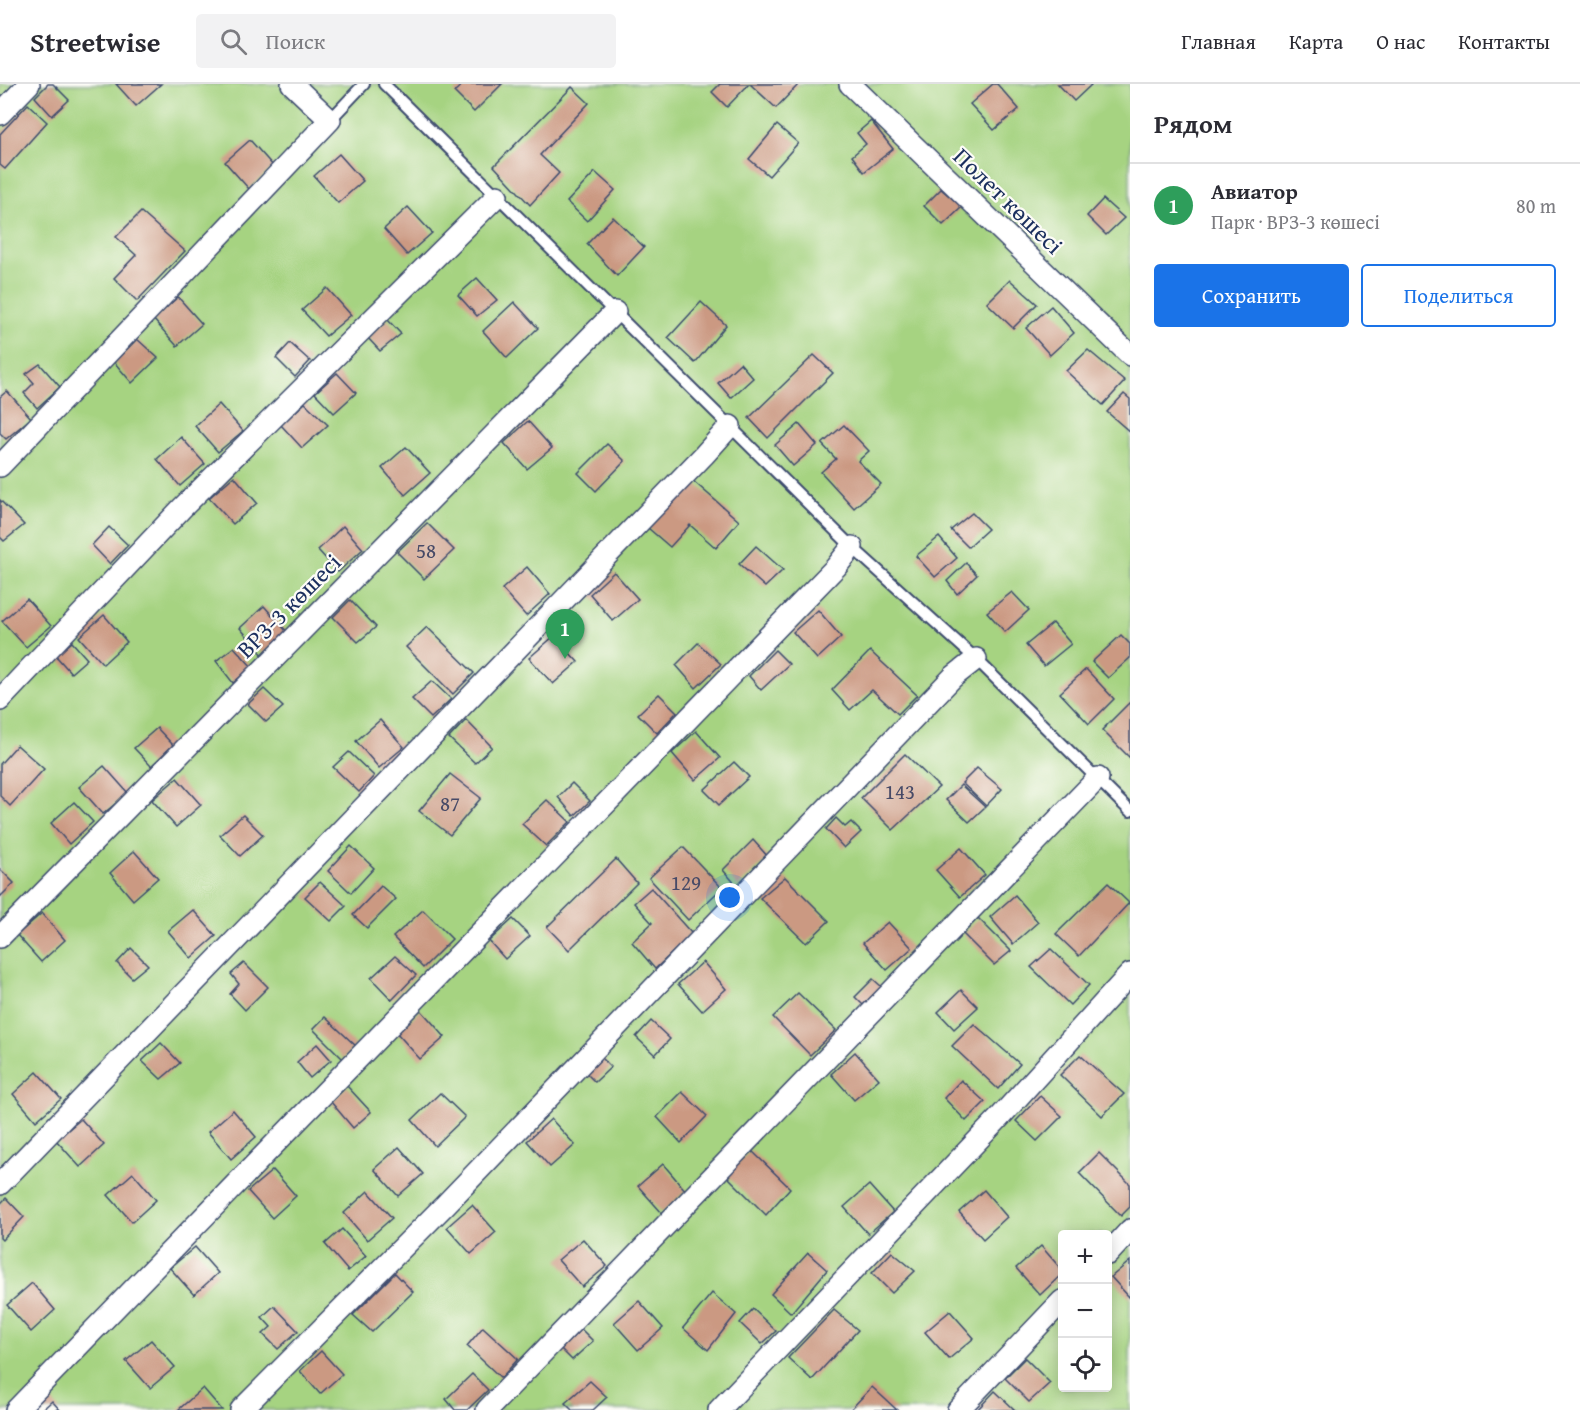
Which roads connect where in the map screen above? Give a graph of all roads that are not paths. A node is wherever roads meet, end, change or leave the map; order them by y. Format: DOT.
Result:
graph roads {
  1 [pos="29,84"];
  2 [pos="292,84"];
  3 [pos="364,84"];
  4 [pos="384,84"];
  5 [pos="850,84"];
  6 [pos="0,114"];
  7 [pos="330,120"];
  8 [pos="497,196"];
  9 [pos="615,312"];
  10 [pos="1130,355"];
  11 [pos="730,426"];
  12 [pos="0,466"];
  13 [pos="852,547"];
  14 [pos="976,659"];
  15 [pos="0,700"];
  16 [pos="1098,778"];
  17 [pos="1130,811"];
  18 [pos="0,937"];
  19 [pos="1130,974"];
  20 [pos="0,1184"];
  21 [pos="1130,1230"];
  22 [pos="1112,1249"];
  23 [pos="1058,1305"];
  24 [pos="16,1410"];
  25 [pos="241,1410"];
  26 [pos="487,1410"];
  27 [pos="719,1410"];
  28 [pos="958,1410"];
  1 -- 6 [label="street"];
  2 -- 7 [label="street"];
  3 -- 7 [label="lane"];
  4 -- 8 [label="lane"];
  5 -- 10 [label="street, Полет көшесі"];
  7 -- 12 [label="street"];
  8 -- 9 [label="lane"];
  8 -- 15 [label="street"];
  9 -- 11 [label="lane"];
  9 -- 18 [label="street, ВРЗ-3 көшесі"];
  11 -- 13 [label="lane"];
  11 -- 20 [label="street"];
  13 -- 14 [label="lane"];
  13 -- 24 [label="street"];
  14 -- 16 [label="lane"];
  14 -- 25 [label="street"];
  16 -- 17 [label="lane"];
  16 -- 26 [label="street"];
  19 -- 27 [label="street"];
  21 -- 22 [label="street"];
  23 -- 28 [label="street"];
}
